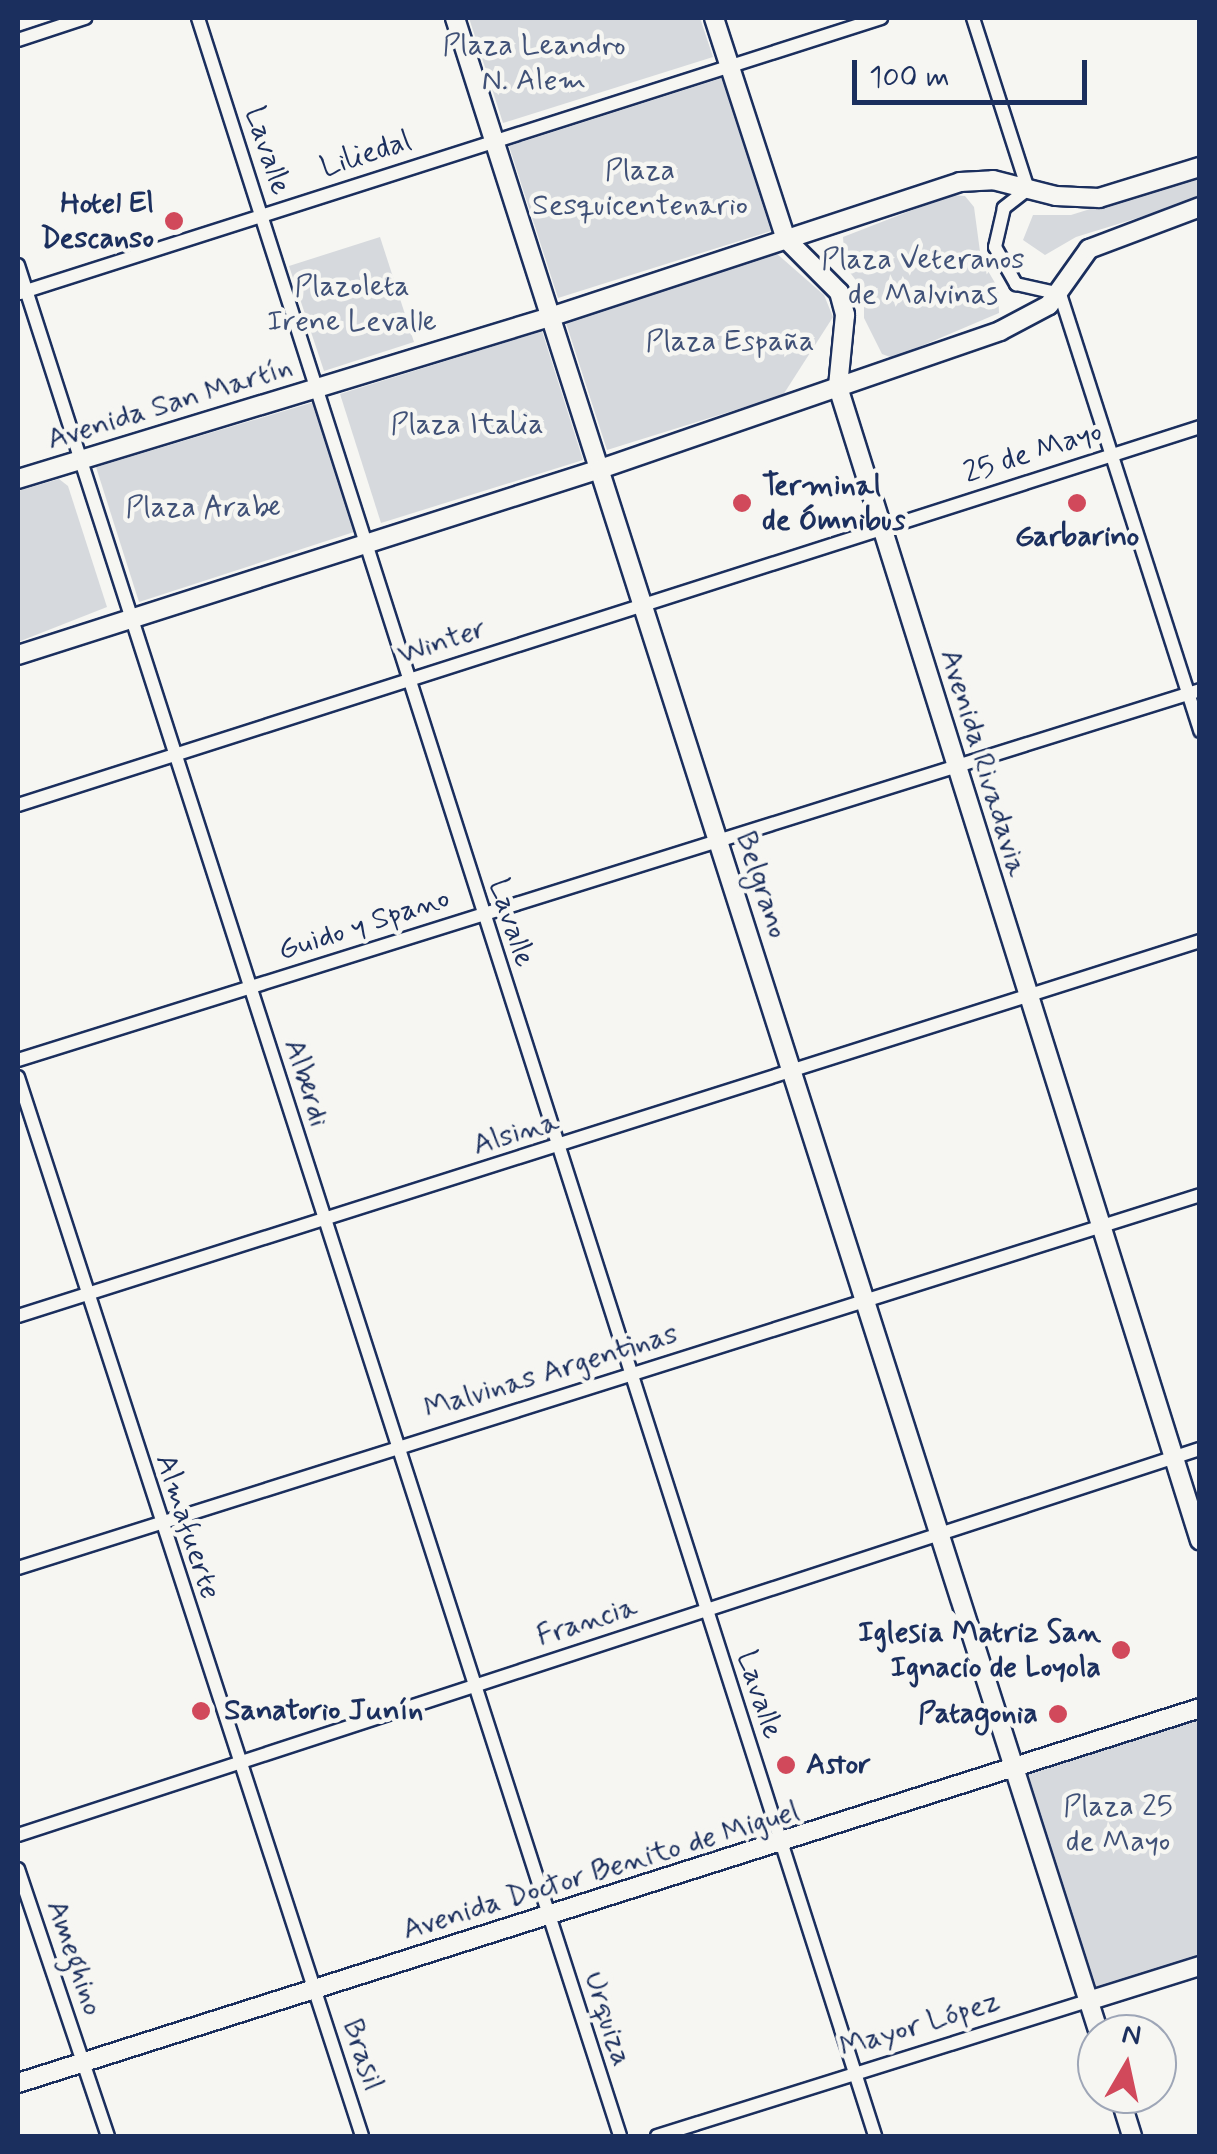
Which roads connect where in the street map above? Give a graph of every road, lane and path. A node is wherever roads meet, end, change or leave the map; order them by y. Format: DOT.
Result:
graph roads {
  1 [pos="85,18"];
  2 [pos="198,18"];
  3 [pos="455,18"];
  4 [pos="714,18"];
  5 [pos="881,18"];
  6 [pos="973,18"];
  7 [pos="18,40"];
  8 [pos="730,67"];
  9 [pos="495,140"];
  10 [pos="1200,167"];
  11 [pos="1028,188"];
  12 [pos="1200,208"];
  13 [pos="261,214"];
  14 [pos="786,239"];
  15 [pos="18,265"];
  16 [pos="22,293"];
  17 [pos="1060,294"];
  18 [pos="550,318"];
  19 [pos="838,387"];
  20 [pos="314,390"];
  21 [pos="1200,426"];
  22 [pos="1111,455"];
  23 [pos="80,460"];
  24 [pos="600,469"];
  25 [pos="18,479"];
  26 [pos="882,528"];
  27 [pos="364,544"];
  28 [pos="644,604"];
  29 [pos="131,619"];
  30 [pos="18,656"];
  31 [pos="407,679"];
  32 [pos="1194,692"];
  33 [pos="1200,731"];
  34 [pos="174,754"];
  35 [pos="956,769"];
  36 [pos="18,805"];
  37 [pos="719,843"];
  38 [pos="482,914"];
  39 [pos="1200,940"];
  40 [pos="249,988"];
  41 [pos="1029,999"];
  42 [pos="18,1060"];
  43 [pos="792,1073"];
  44 [pos="18,1077"];
  45 [pos="557,1147"];
  46 [pos="1200,1194"];
  47 [pos="324,1220"];
  48 [pos="1100,1226"];
  49 [pos="84,1296"];
  50 [pos="864,1300"];
  51 [pos="18,1316"];
  52 [pos="630,1374"];
  53 [pos="396,1447"];
  54 [pos="1200,1449"];
  55 [pos="1173,1457"];
  56 [pos="159,1522"];
  57 [pos="938,1534"];
  58 [pos="1200,1541"];
  59 [pos="18,1568"];
  60 [pos="705,1610"];
  61 [pos="473,1686"];
  62 [pos="1200,1708"];
  63 [pos="239,1763"];
  64 [pos="1013,1770"];
  65 [pos="18,1835"];
  66 [pos="780,1843"];
  67 [pos="18,1869"];
  68 [pos="547,1916"];
  69 [pos="1200,1966"];
  70 [pos="314,1990"];
  71 [pos="1088,2001"];
  72 [pos="1092,2014"];
  73 [pos="84,2062"];
  74 [pos="855,2074"];
  75 [pos="18,2083"];
  76 [pos="108,2136"];
  77 [pos="362,2136"];
  78 [pos="620,2136"];
  79 [pos="657,2136"];
  80 [pos="876,2136"];
  1 -- 7 [label="street"];
  2 -- 13 [label="street, Lavalle"];
  3 -- 9 [label="main road, Belgrano"];
  4 -- 8 [label="main road, Avenida Rivadavia"];
  5 -- 8 [label="street, Liliedal"];
  6 -- 11 [label="street"];
  8 -- 9 [label="street, Liliedal"];
  8 -- 14 [label="main road, Avenida Rivadavia"];
  9 -- 13 [label="street, Liliedal"];
  9 -- 18 [label="main road, Belgrano"];
  10 -- 11 [label="main road, Avenida San Martín"];
  11 -- 14 [label="main road, Avenida San Martín"];
  11 -- 17 [label="street"];
  12 -- 17 [label="main road"];
  13 -- 16 [label="street, Liliedal"];
  13 -- 20 [label="street, Lavalle"];
  14 -- 18 [label="main road, Avenida San Martín"];
  14 -- 19 [label="main road, Avenida Rivadavia"];
  15 -- 16 [label="street, Alberdi"];
  16 -- 23 [label="street, Alberdi"];
  17 -- 19 [label="main road"];
  17 -- 22 [label="street"];
  18 -- 20 [label="main road, Avenida San Martín"];
  18 -- 24 [label="main road, Belgrano"];
  19 -- 24 [label="main road"];
  19 -- 26 [label="main road, Avenida Rivadavia"];
  20 -- 23 [label="main road, Avenida San Martín"];
  20 -- 27 [label="street, Lavalle"];
  21 -- 22 [label="street, 25 de Mayo"];
  22 -- 26 [label="street, 25 de Mayo"];
  22 -- 32 [label="street"];
  23 -- 25 [label="main road, Avenida San Martín"];
  23 -- 29 [label="street, Alberdi"];
  24 -- 27 [label="main road"];
  24 -- 28 [label="main road, Belgrano"];
  26 -- 28 [label="street, Winter"];
  26 -- 35 [label="main road, Avenida Rivadavia"];
  27 -- 29 [label="main road"];
  27 -- 31 [label="street, Lavalle"];
  28 -- 31 [label="street, Winter"];
  28 -- 37 [label="main road, Belgrano"];
  29 -- 30 [label="main road"];
  29 -- 34 [label="street, Alberdi"];
  31 -- 34 [label="street, Winter"];
  31 -- 38 [label="street, Lavalle"];
  32 -- 33 [label="street"];
  32 -- 35 [label="street, Guido y Spano"];
  34 -- 36 [label="street, Winter"];
  34 -- 40 [label="street, Alberdi"];
  35 -- 37 [label="street, Guido y Spano"];
  35 -- 41 [label="main road, Avenida Rivadavia"];
  37 -- 38 [label="street, Guido y Spano"];
  37 -- 43 [label="main road, Belgrano"];
  38 -- 40 [label="street, Guido y Spano"];
  38 -- 45 [label="street, Lavalle"];
  39 -- 41 [label="street, Alsina"];
  40 -- 42 [label="street, Guido y Spano"];
  40 -- 47 [label="street, Alberdi"];
  41 -- 43 [label="street, Alsina"];
  41 -- 48 [label="main road, Avenida Rivadavia"];
  43 -- 45 [label="street, Alsina"];
  43 -- 50 [label="main road, Belgrano"];
  44 -- 49 [label="street, Almafuerte"];
  45 -- 47 [label="street, Alsina"];
  45 -- 52 [label="street, Lavalle"];
  46 -- 48 [label="street, Malvinas Argentinas"];
  47 -- 49 [label="street, Alsina"];
  47 -- 53 [label="street, Alberdi"];
  48 -- 50 [label="street, Malvinas Argentinas"];
  48 -- 55 [label="main road, Avenida Rivadavia"];
  49 -- 51 [label="street, Alsina"];
  49 -- 56 [label="street, Almafuerte"];
  50 -- 52 [label="street, Malvinas Argentinas"];
  50 -- 57 [label="main road, Belgrano"];
  52 -- 53 [label="street, Malvinas Argentinas"];
  52 -- 60 [label="street, Lavalle"];
  53 -- 56 [label="street, Malvinas Argentinas"];
  53 -- 61 [label="street, Alberdi"];
  54 -- 55 [label="street, Francia"];
  55 -- 57 [label="street, Francia"];
  55 -- 58 [label="main road, Avenida Rivadavia"];
  56 -- 59 [label="street, Malvinas Argentinas"];
  56 -- 63 [label="street, Almafuerte"];
  57 -- 60 [label="street, Francia"];
  57 -- 64 [label="main road, Belgrano"];
  60 -- 61 [label="street, Francia"];
  60 -- 66 [label="street, Lavalle"];
  61 -- 63 [label="street, Francia"];
  61 -- 68 [label="street, Alberdi"];
  62 -- 64 [label="main road, Avenida Doctor Benito de Miguel"];
  63 -- 65 [label="street, Francia"];
  63 -- 70 [label="street, Almafuerte"];
  64 -- 66 [label="main road, Avenida Doctor Benito de Miguel"];
  64 -- 71 [label="main road, Belgrano"];
  66 -- 68 [label="main road, Avenida Doctor Benito de Miguel"];
  66 -- 74 [label="street, Lavalle"];
  67 -- 73 [label="street, Ameghino"];
  68 -- 70 [label="main road, Avenida Doctor Benito de Miguel"];
  68 -- 78 [label="street, Urquiza"];
  69 -- 71 [label="main road, Mayor López"];
  70 -- 73 [label="main road, Avenida Doctor Benito de Miguel"];
  70 -- 77 [label="street, Brasil"];
  71 -- 72 [label="main road, Belgrano"];
  71 -- 74 [label="street, Mayor López"];
  73 -- 75 [label="main road, Avenida Doctor Benito de Miguel"];
  73 -- 76 [label="street, Ameghino"];
  74 -- 79 [label="street, Mayor López"];
  74 -- 80 [label="street, Lavalle"];
}
